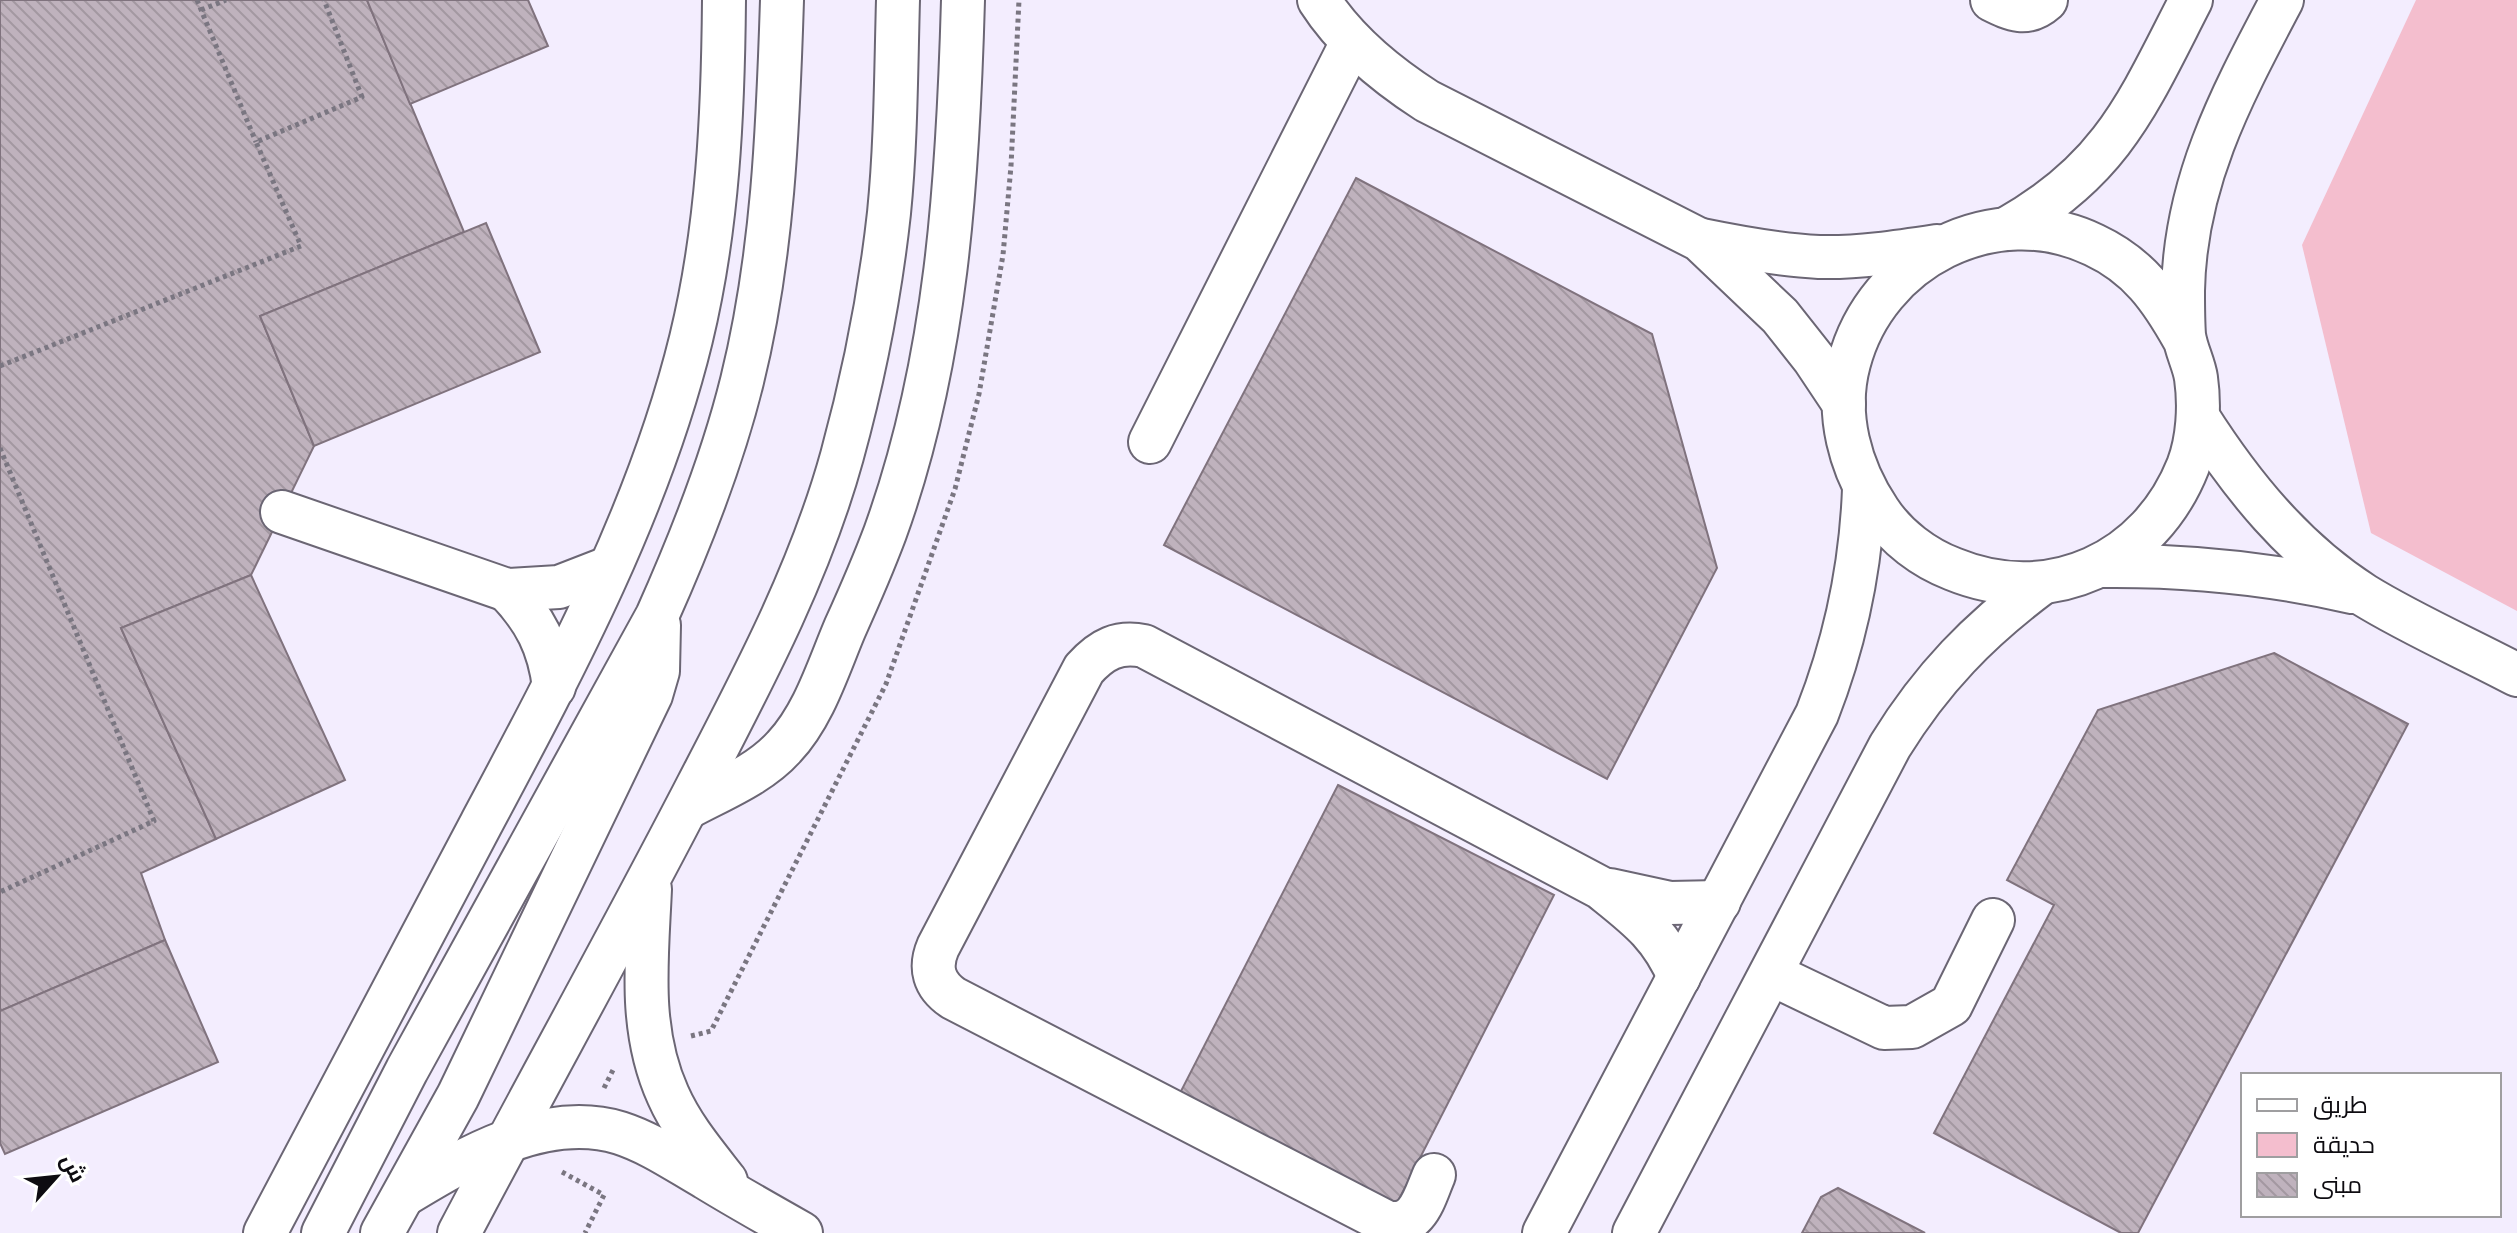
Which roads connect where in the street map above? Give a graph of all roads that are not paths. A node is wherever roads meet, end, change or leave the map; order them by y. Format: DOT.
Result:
graph roads {
  1 [pos="724,0"];
  2 [pos="782,0"];
  3 [pos="898,0"];
  4 [pos="963,0"];
  5 [pos="1319,0"];
  6 [pos="1992,0"];
  7 [pos="2046,0"];
  8 [pos="2191,0"];
  9 [pos="2282,0"];
  10 [pos="1352,42"];
  11 [pos="2006,229"];
  12 [pos="1700,240"];
  13 [pos="1944,245"];
  14 [pos="2184,339"];
  15 [pos="1844,404"];
  16 [pos="2198,417"];
  17 [pos="1150,442"];
  18 [pos="1864,489"];
  19 [pos="282,512"];
  20 [pos="2102,566"];
  21 [pos="608,568"];
  22 [pos="2042,583"];
  23 [pos="507,590"];
  24 [pos="2365,595"];
  25 [pos="657,616"];
  26 [pos="2517,675"];
  27 [pos="554,687"];
  28 [pos="687,808"];
  29 [pos="651,878"];
  30 [pos="1601,888"];
  31 [pos="1719,902"];
  32 [pos="1993,920"];
  33 [pos="1771,974"];
  34 [pos="1679,977"];
  35 [pos="507,1142"];
  36 [pos="1434,1175"];
  37 [pos="402,1196"];
  38 [pos="749,1216"];
  39 [pos="265,1233"];
  40 [pos="323,1233"];
  41 [pos="338,1233"];
  42 [pos="382,1233"];
  43 [pos="459,1233"];
  44 [pos="801,1233"];
  45 [pos="1544,1233"];
  46 [pos="1634,1233"];
  1 -- 21 [label="street"];
  2 -- 25 [label="street"];
  3 -- 28 [label="street"];
  4 -- 28 [label="street"];
  5 -- 10 [label="street"];
  6 -- 7 [label="street"];
  8 -- 11 [label="street"];
  9 -- 14 [label="street"];
  10 -- 12 [label="street"];
  10 -- 17 [label="street"];
  11 -- 13 [label="street"];
  11 -- 14 [label="street"];
  12 -- 13 [label="street"];
  12 -- 15 [label="street"];
  13 -- 15 [label="street"];
  14 -- 16 [label="street"];
  15 -- 18 [label="street"];
  16 -- 20 [label="street"];
  16 -- 24 [label="street"];
  18 -- 22 [label="street"];
  18 -- 31 [label="street"];
  19 -- 23 [label="street"];
  20 -- 22 [label="street"];
  20 -- 24 [label="street"];
  21 -- 23 [label="street"];
  21 -- 27 [label="street"];
  22 -- 33 [label="street"];
  23 -- 27 [label="street"];
  24 -- 26 [label="street"];
  25 -- 37 [label="street"];
  25 -- 40 [label="street"];
  27 -- 39 [label="street"];
  28 -- 29 [label="street"];
  29 -- 35 [label="street"];
  29 -- 38 [label="street"];
  30 -- 31 [label="street"];
  30 -- 34 [label="street"];
  30 -- 36 [label="street"];
  31 -- 34 [label="street"];
  32 -- 33 [label="street"];
  33 -- 46 [label="street"];
  34 -- 45 [label="street"];
  35 -- 37 [label="street"];
  35 -- 38 [label="street"];
  35 -- 43 [label="street"];
  37 -- 41 [label="street"];
  37 -- 42 [label="street"];
  38 -- 44 [label="street"];
}
